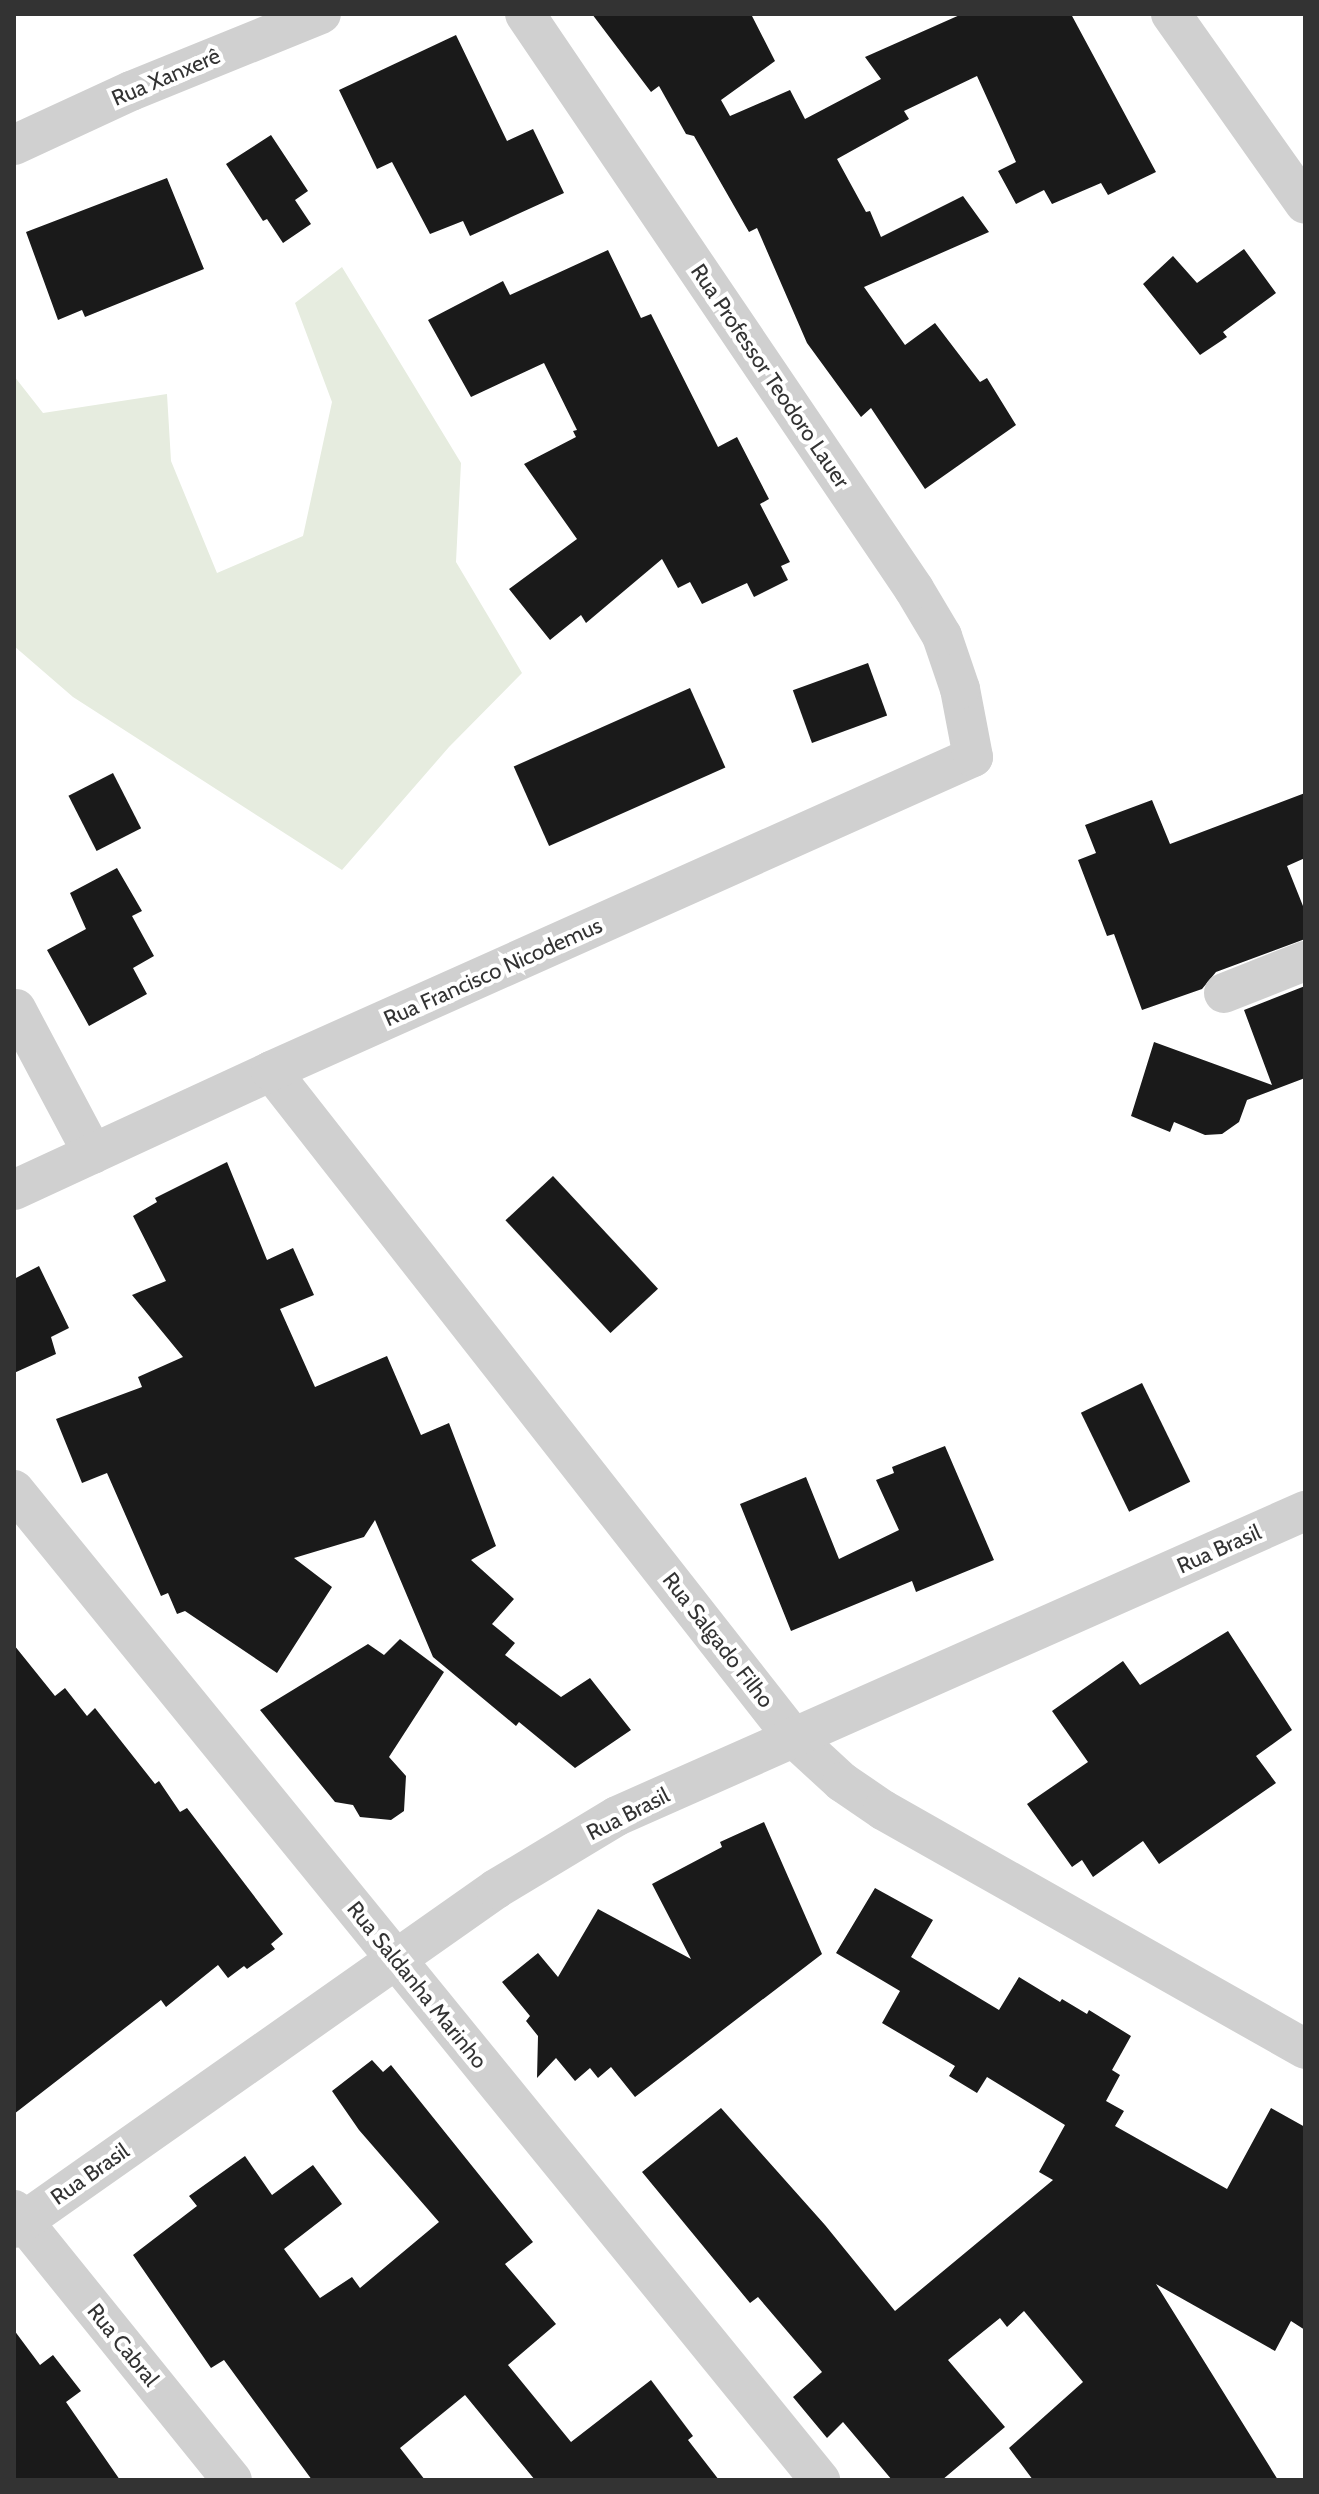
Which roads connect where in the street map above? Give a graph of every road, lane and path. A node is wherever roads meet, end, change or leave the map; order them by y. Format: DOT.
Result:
graph roads {
  1 [pos="321,14"];
  2 [pos="525,14"];
  3 [pos="1171,14"];
  4 [pos="14,145"];
  5 [pos="1305,204"];
  6 [pos="973,757"];
  7 [pos="1305,961"];
  8 [pos="1224,993"];
  9 [pos="16,1009"];
  10 [pos="271,1071"];
  11 [pos="93,1154"];
  12 [pos="14,1190"];
  13 [pos="14,1490"];
  14 [pos="1305,1511"];
  15 [pos="793,1737"];
  16 [pos="396,1959"];
  17 [pos="1305,2049"];
  18 [pos="17,2220"];
  19 [pos="232,2480"];
  20 [pos="820,2480"];
  1 -- 4 [label="street, Rua Xanxerê"];
  2 -- 6 [label="street, Rua Professor Teodoro Lauer"];
  3 -- 5 [label="street"];
  6 -- 10 [label="street, Rua Francisco Nicodemus"];
  7 -- 8 [label="street"];
  9 -- 11 [label="street"];
  10 -- 11 [label="street, Rua Francisco Nicodemus"];
  10 -- 15 [label="street, Rua Salgado Filho"];
  11 -- 12 [label="street, Rua Francisco Nicodemus"];
  13 -- 16 [label="street, Rua Saldanha Marinho"];
  14 -- 15 [label="street, Rua Brasil"];
  15 -- 16 [label="street, Rua Brasil"];
  15 -- 17 [label="street, Rua Salgado Filho"];
  16 -- 18 [label="street, Rua Brasil"];
  16 -- 20 [label="street, Rua Saldanha Marinho"];
  18 -- 19 [label="street, Rua Cabral"];
}
